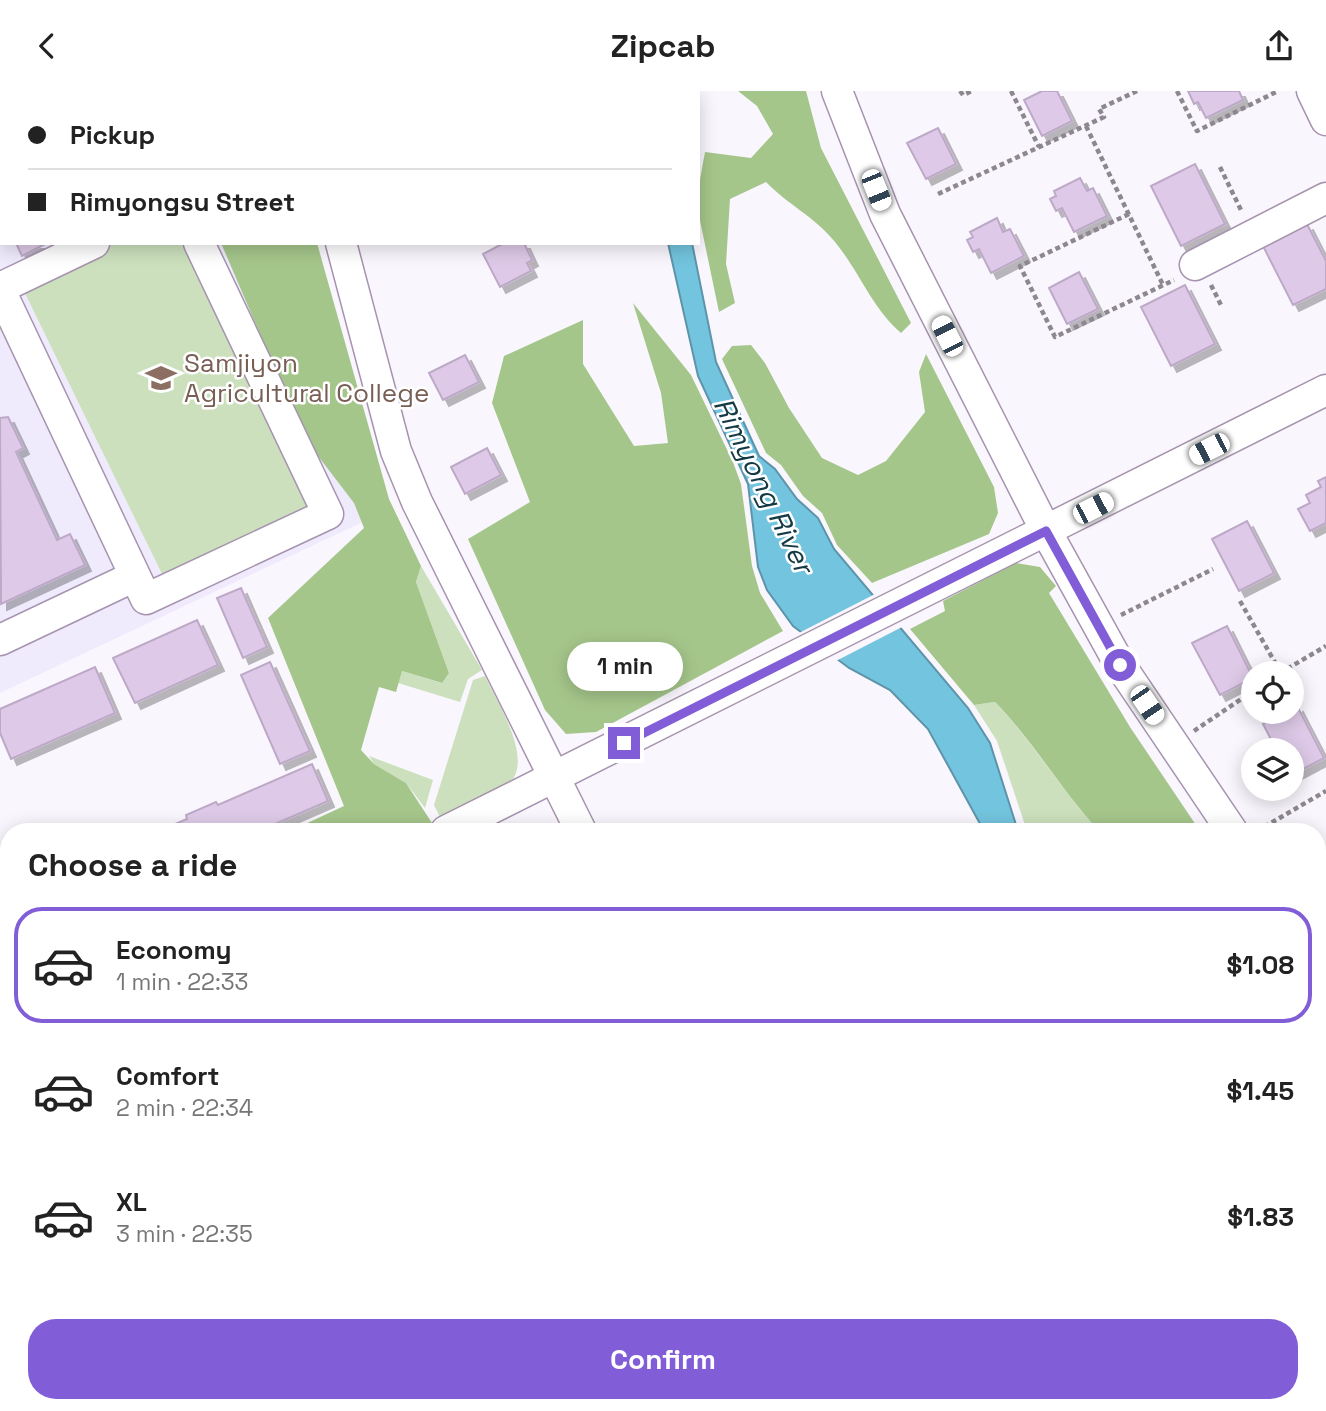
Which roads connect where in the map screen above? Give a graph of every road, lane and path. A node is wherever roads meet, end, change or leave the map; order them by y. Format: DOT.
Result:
graph roads {
  1 [pos="837,91"];
  2 [pos="960,91"];
  3 [pos="972,91"];
  4 [pos="1012,91"];
  5 [pos="1137,91"];
  6 [pos="1177,91"];
  7 [pos="1278,91"];
  8 [pos="1312,91"];
  9 [pos="1326,120"];
  10 [pos="1086,126"];
  11 [pos="1039,147"];
  12 [pos="1220,167"];
  13 [pos="938,194"];
  14 [pos="1326,198"];
  15 [pos="1129,214"];
  16 [pos="1254,235"];
  17 [pos="90,245"];
  18 [pos="201,245"];
  19 [pos="342,245"];
  20 [pos="1195,265"];
  21 [pos="1163,285"];
  22 [pos="0,289"];
  23 [pos="1326,390"];
  24 [pos="1046,531"];
  25 [pos="1213,569"];
  26 [pos="135,576"];
  27 [pos="1240,601"];
  28 [pos="1099,626"];
  29 [pos="0,640"];
  30 [pos="1326,646"];
  31 [pos="1273,661"];
  32 [pos="1300,661"];
  33 [pos="1241,699"];
  34 [pos="1173,745"];
  35 [pos="554,778"];
  36 [pos="1326,792"];
  37 [pos="462,823"];
  38 [pos="577,823"];
  39 [pos="1227,823"];
  40 [pos="1271,823"];
  1 -- 24 [label="street"];
  2 -- 3 [label="path"];
  4 -- 11 [label="path"];
  5 -- 10 [label="path"];
  6 -- 7 [label="path"];
  8 -- 9 [label="street"];
  10 -- 11 [label="path"];
  10 -- 15 [label="path"];
  11 -- 13 [label="path"];
  12 -- 16 [label="path"];
  14 -- 16 [label="street"];
  15 -- 21 [label="path"];
  15 -- 21 [label="path"];
  16 -- 20 [label="street"];
  17 -- 22 [label="street"];
  18 -- 26 [label="street"];
  19 -- 35 [label="street"];
  20 -- 21 [label="path"];
  22 -- 26 [label="street"];
  23 -- 24 [label="street"];
  24 -- 28 [label="street"];
  24 -- 35 [label="street"];
  25 -- 28 [label="path"];
  26 -- 29 [label="street"];
  27 -- 31 [label="path"];
  28 -- 34 [label="street"];
  30 -- 32 [label="path"];
  33 -- 34 [label="path"];
  34 -- 39 [label="street"];
  35 -- 37 [label="street"];
  35 -- 38 [label="street"];
  36 -- 40 [label="path"];
}
